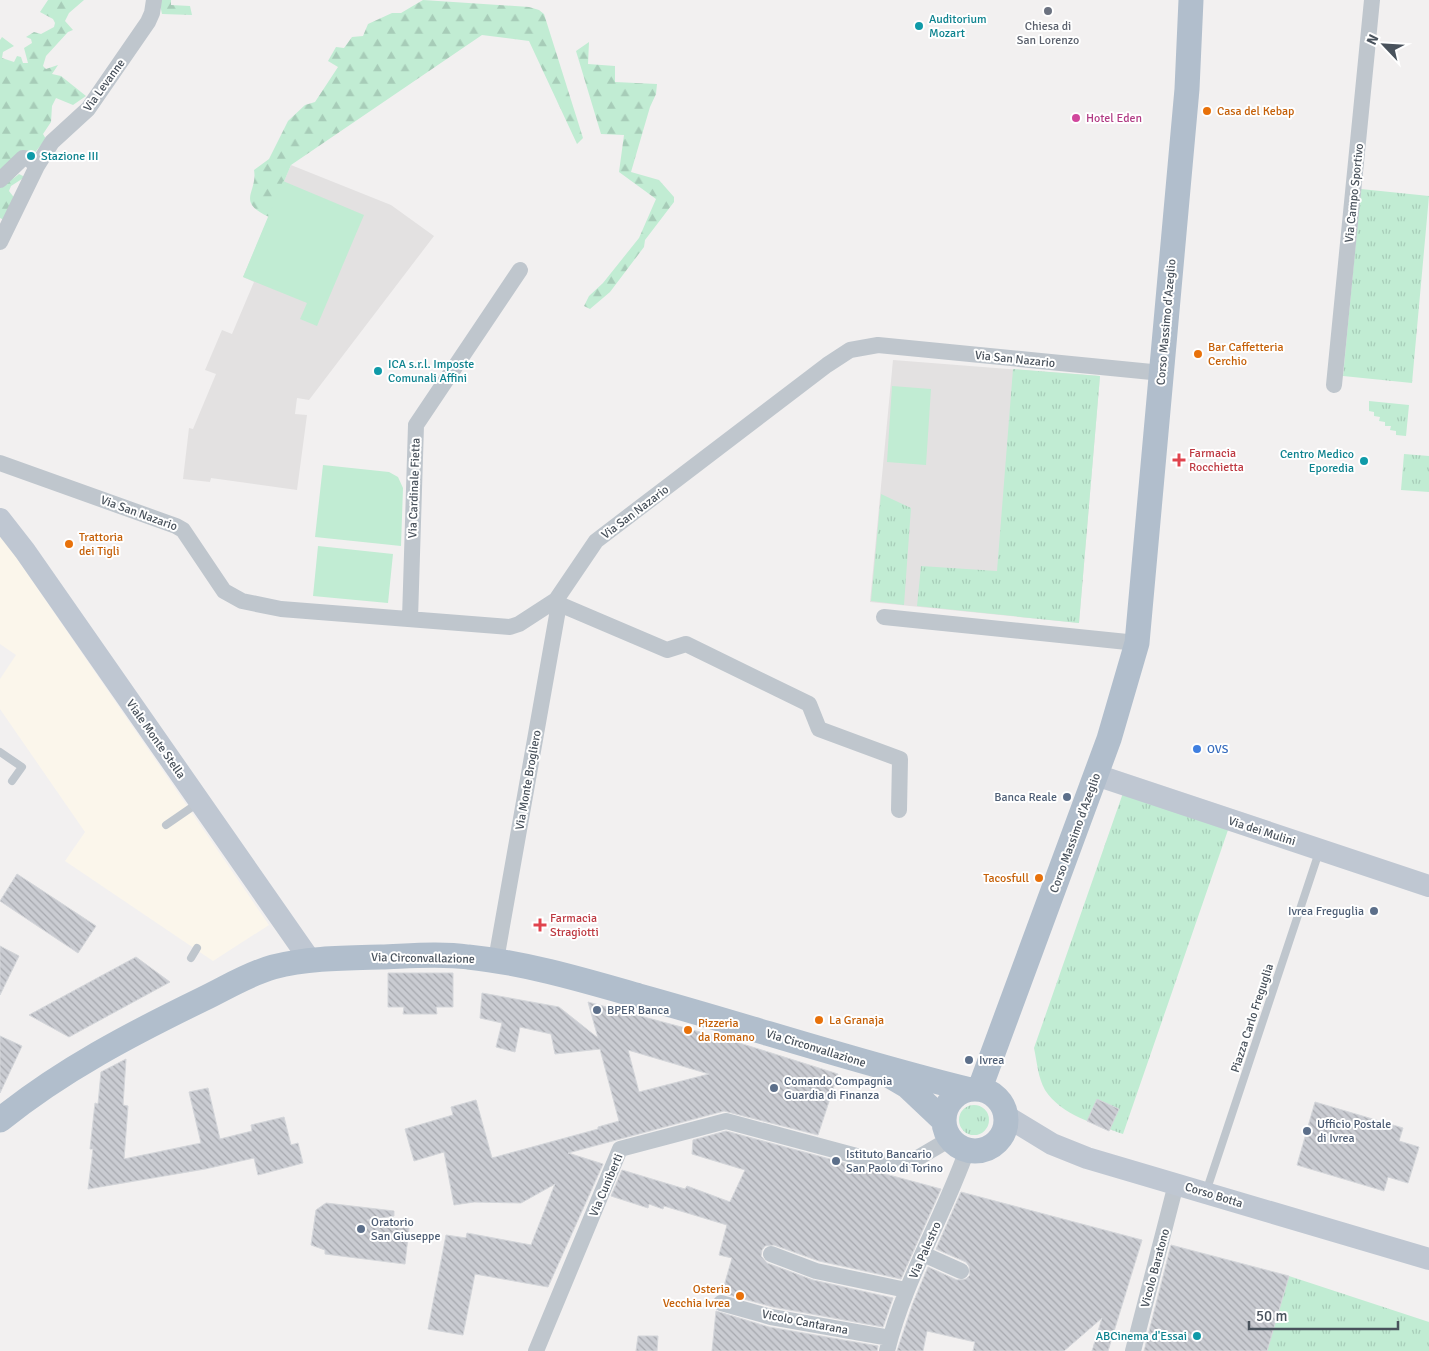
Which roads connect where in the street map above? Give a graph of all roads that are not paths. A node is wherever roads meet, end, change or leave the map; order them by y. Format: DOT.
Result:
graph roads {
  1 [pos="154,0"];
  2 [pos="1191,0"];
  3 [pos="1372,0"];
  4 [pos="37,166"];
  5 [pos="0,180"];
  6 [pos="0,242"];
  7 [pos="520,270"];
  8 [pos="1162,373"];
  9 [pos="1334,385"];
  10 [pos="0,463"];
  11 [pos="0,519"];
  12 [pos="557,602"];
  13 [pos="884,616"];
  14 [pos="410,619"];
  15 [pos="1137,643"];
  16 [pos="0,752"];
  17 [pos="1096,775"];
  18 [pos="12,781"];
  19 [pos="200,802"];
  20 [pos="899,810"];
  21 [pos="166,825"];
  22 [pos="1320,850"];
  23 [pos="1429,886"];
  24 [pos="197,948"];
  25 [pos="191,958"];
  26 [pos="310,960"];
  27 [pos="496,960"];
  28 [pos="873,1066"];
  29 [pos="988,1099"];
  30 [pos="0,1120"];
  31 [pos="953,1136"];
  32 [pos="1176,1184"];
  33 [pos="1206,1193"];
  34 [pos="771,1254"];
  35 [pos="923,1254"];
  36 [pos="1429,1259"];
  37 [pos="961,1271"];
  38 [pos="906,1290"];
  39 [pos="721,1303"];
  40 [pos="888,1344"];
  41 [pos="536,1351"];
  42 [pos="1133,1351"];
  1 -- 4 [label="street, Via Levanne"];
  2 -- 8 [label="main road, Corso Massimo d'Azeglio"];
  3 -- 9 [label="street, Via Campo Sportivo"];
  4 -- 5 [label="street"];
  4 -- 6 [label="street, Via Levanne"];
  7 -- 14 [label="street, Via Cardinale Fietta"];
  8 -- 12 [label="street, Via San Nazario"];
  8 -- 15 [label="main road, Corso Massimo d'Azeglio"];
  10 -- 14 [label="street, Via San Nazario"];
  11 -- 19 [label="main road, Viale Monte Stella"];
  12 -- 14 [label="street, Via San Nazario"];
  12 -- 20 [label="street"];
  12 -- 27 [label="street, Via Monte Brogliero"];
  13 -- 15 [label="street"];
  15 -- 17 [label="main road, Corso Massimo d'Azeglio"];
  16 -- 18 [label="lane"];
  17 -- 22 [label="main road, Via dei Mulini"];
  17 -- 29 [label="main road, Corso Massimo d'Azeglio"];
  19 -- 21 [label="lane"];
  19 -- 26 [label="main road, Viale Monte Stella"];
  22 -- 23 [label="main road, Via dei Mulini"];
  22 -- 33 [label="lane, Piazza Carlo Freguglia"];
  24 -- 25 [label="lane"];
  26 -- 27 [label="main road, Via Circonvallazione"];
  26 -- 30 [label="main road, Via Circonvallazione"];
  27 -- 28 [label="main road, Via Circonvallazione"];
  28 -- 29 [label="main road"];
  28 -- 31 [label="main road"];
  29 -- 31 [label="main road"];
  29 -- 31 [label="main road, Corso Massimo d'Azeglio"];
  29 -- 32 [label="main road, Corso Botta"];
  31 -- 35 [label="street, Via Palestro"];
  31 -- 41 [label="street, Via Cuniberti"];
  32 -- 33 [label="main road, Corso Botta"];
  32 -- 42 [label="street, Vicolo Baratono"];
  33 -- 36 [label="main road, Corso Botta"];
  34 -- 38 [label="street"];
  35 -- 37 [label="street"];
  35 -- 38 [label="street, Via Palestro"];
  38 -- 40 [label="street, Via Palestro"];
  39 -- 40 [label="street, Vicolo Cantarana"];
}
